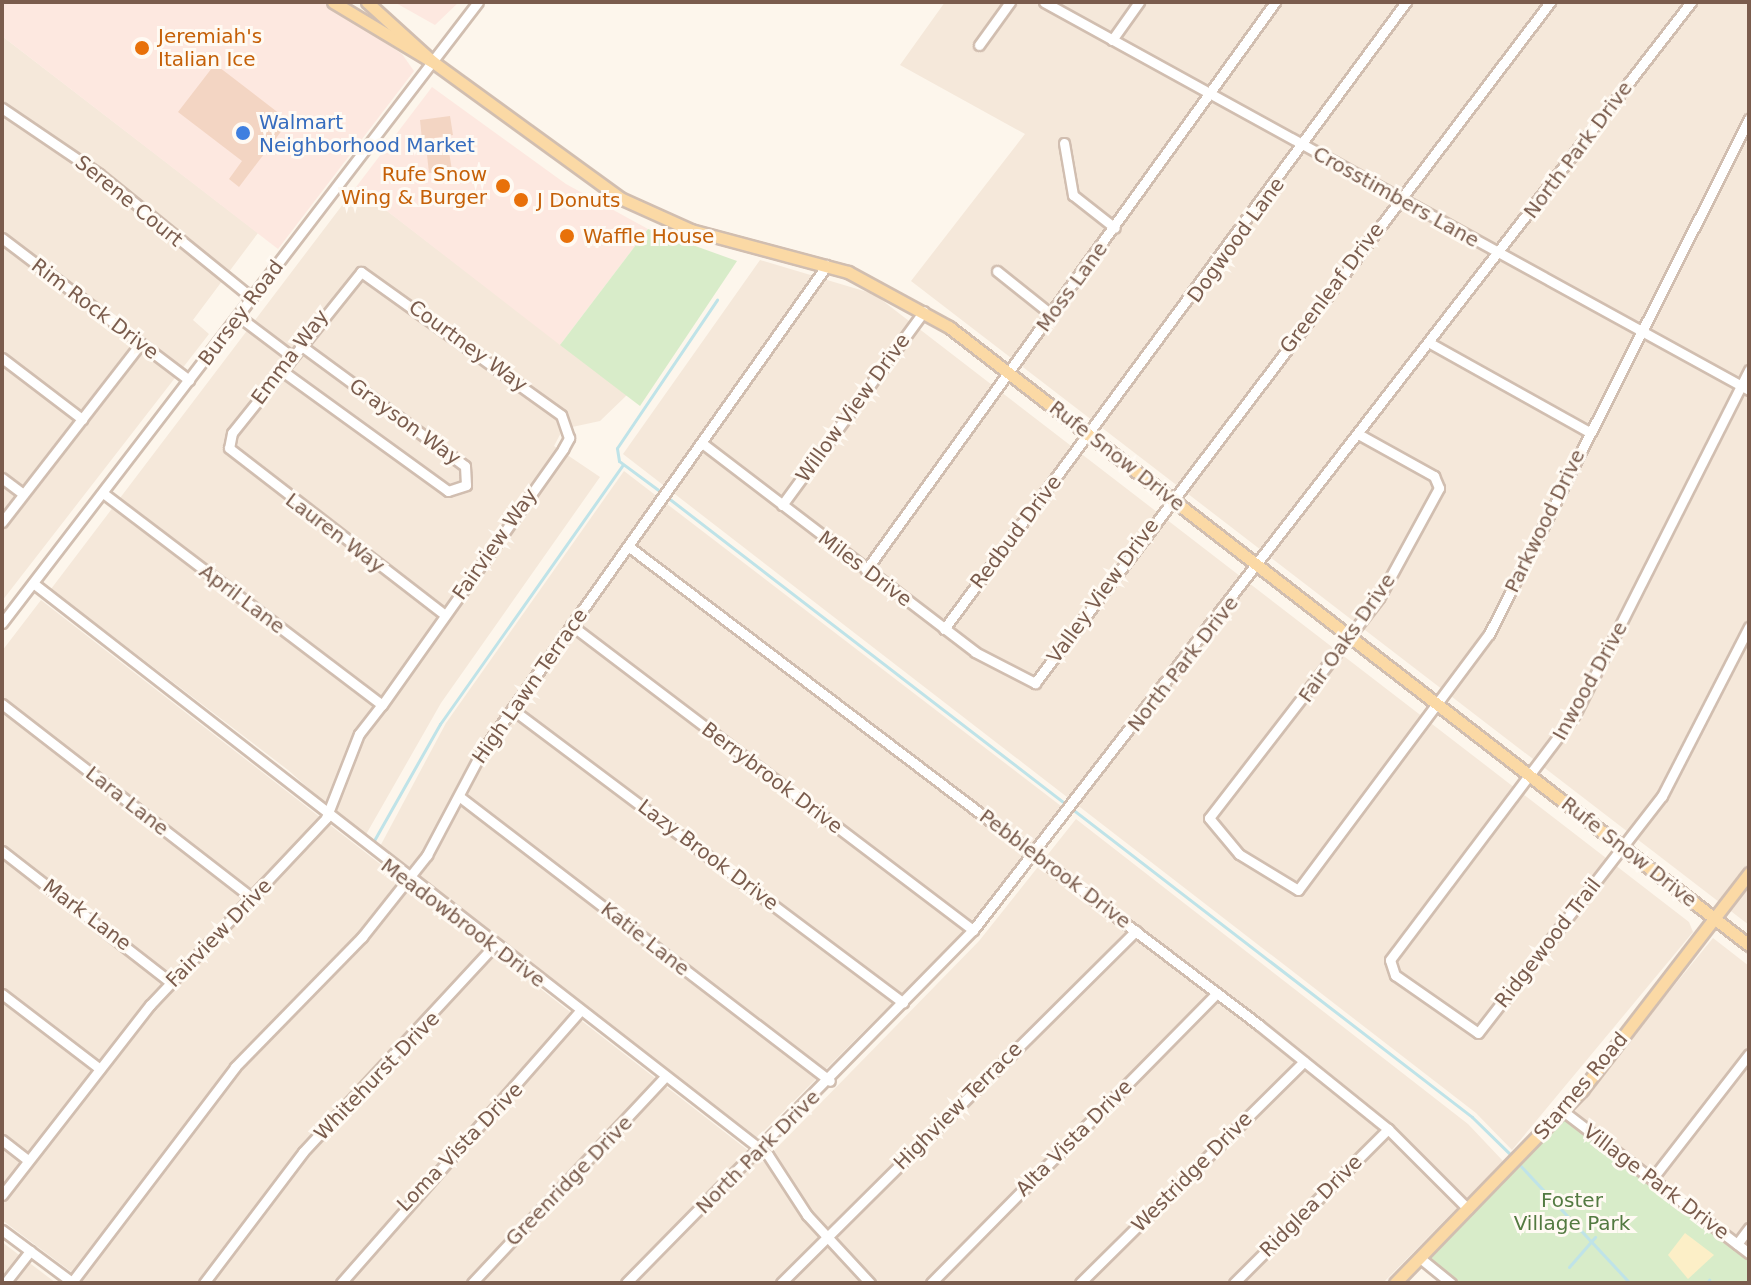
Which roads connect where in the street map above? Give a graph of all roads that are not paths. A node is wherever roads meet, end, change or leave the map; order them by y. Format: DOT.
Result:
graph roads {
  1 [pos="333,2"];
  2 [pos="367,2"];
  3 [pos="478,2"];
  4 [pos="1010,2"];
  5 [pos="1044,2"];
  6 [pos="1139,2"];
  7 [pos="1275,2"];
  8 [pos="1406,2"];
  9 [pos="1550,2"];
  10 [pos="1691,2"];
  11 [pos="1112,40"];
  12 [pos="979,45"];
  13 [pos="433,62"];
  14 [pos="1210,93"];
  15 [pos="2,108"];
  16 [pos="1749,119"];
  17 [pos="1064,143"];
  18 [pos="1304,146"];
  19 [pos="1400,199"];
  20 [pos="1115,228"];
  21 [pos="2,238"];
  22 [pos="1499,253"];
  23 [pos="827,265"];
  24 [pos="997,271"];
  25 [pos="361,272"];
  26 [pos="252,298"];
  27 [pos="924,311"];
  28 [pos="1052,315"];
  29 [pos="238,316"];
  30 [pos="1641,329"];
  31 [pos="1430,343"];
  32 [pos="140,344"];
  33 [pos="300,345"];
  34 [pos="291,356"];
  35 [pos="2,358"];
  36 [pos="281,370"];
  37 [pos="1749,370"];
  38 [pos="1009,372"];
  39 [pos="189,380"];
  40 [pos="1745,388"];
  41 [pos="82,419"];
  42 [pos="571,427"];
  43 [pos="1589,432"];
  44 [pos="1360,435"];
  45 [pos="1089,436"];
  46 [pos="702,443"];
  47 [pos="229,448"];
  48 [pos="2,478"];
  49 [pos="103,493"];
  50 [pos="23,494"];
  51 [pos="1171,498"];
  52 [pos="782,505"];
  53 [pos="2,522"];
  54 [pos="628,546"];
  55 [pos="1259,567"];
  56 [pos="866,570"];
  57 [pos="33,583"];
  58 [pos="445,615"];
  59 [pos="2,623"];
  60 [pos="571,625"];
  61 [pos="1749,627"];
  62 [pos="944,629"];
  63 [pos="1350,637"];
  64 [pos="414,659"];
  65 [pos="1035,683"];
  66 [pos="2,704"];
  67 [pos="382,705"];
  68 [pos="1441,707"];
  69 [pos="512,709"];
  70 [pos="1531,777"];
  71 [pos="460,797"];
  72 [pos="326,818"];
  73 [pos="1623,847"];
  74 [pos="2,851"];
  75 [pos="1034,853"];
  76 [pos="1749,873"];
  77 [pos="407,881"];
  78 [pos="1292,889"];
  79 [pos="252,898"];
  80 [pos="1715,918"];
  81 [pos="973,930"];
  82 [pos="1136,931"];
  83 [pos="1749,945"];
  84 [pos="493,947"];
  85 [pos="170,982"];
  86 [pos="1217,993"];
  87 [pos="2,994"];
  88 [pos="903,1003"];
  89 [pos="579,1012"];
  90 [pos="1471,1033"];
  91 [pos="1749,1054"];
  92 [pos="1304,1061"];
  93 [pos="100,1069"];
  94 [pos="665,1077"];
  95 [pos="830,1081"];
  96 [pos="1563,1111"];
  97 [pos="1388,1129"];
  98 [pos="2,1140"];
  99 [pos="760,1149"];
  100 [pos="28,1160"];
  101 [pos="1652,1179"];
  102 [pos="2,1195"];
  103 [pos="1468,1209"];
  104 [pos="1749,1228"];
  105 [pos="2,1230"];
  106 [pos="827,1237"];
  107 [pos="1737,1244"];
  108 [pos="30,1251"];
  109 [pos="1749,1253"];
  110 [pos="1420,1258"];
  111 [pos="5,1283"];
  112 [pos="72,1283"];
  113 [pos="204,1283"];
  114 [pos="341,1283"];
  115 [pos="472,1283"];
  116 [pos="626,1283"];
  117 [pos="781,1283"];
  118 [pos="870,1283"];
  119 [pos="931,1283"];
  120 [pos="1080,1283"];
  121 [pos="1234,1283"];
  122 [pos="1395,1283"];
  123 [pos="1451,1283"];
  1 -- 13 [label="main road, Rufe Snow Drive"];
  2 -- 13 [label="main road, Rufe Snow Drive"];
  3 -- 13 [label="street, Bursey Road"];
  4 -- 12 [label="street"];
  5 -- 11 [label="street, Crosstimbers Lane"];
  6 -- 11 [label="street"];
  7 -- 14 [label="street, Moss Lane"];
  8 -- 18 [label="street, Dogwood Lane"];
  9 -- 19 [label="street, Greenleaf Drive"];
  10 -- 22 [label="street, North Park Drive"];
  11 -- 14 [label="street, Crosstimbers Lane"];
  13 -- 23 [label="main road, Rufe Snow Drive"];
  13 -- 26 [label="street, Bursey Road"];
  14 -- 18 [label="street, Crosstimbers Lane"];
  14 -- 20 [label="street, Moss Lane"];
  15 -- 26 [label="street, Serene Court"];
  16 -- 30 [label="street, Parkwood Drive"];
  17 -- 20 [label="street"];
  18 -- 19 [label="street, Crosstimbers Lane"];
  18 -- 45 [label="street, Dogwood Lane"];
  19 -- 22 [label="street, Crosstimbers Lane"];
  19 -- 51 [label="street, Greenleaf Drive"];
  20 -- 28 [label="street, Moss Lane"];
  21 -- 32 [label="street, Rim Rock Drive"];
  22 -- 30 [label="street, Crosstimbers Lane"];
  22 -- 31 [label="street, North Park Drive"];
  23 -- 27 [label="main road, Rufe Snow Drive"];
  23 -- 46 [label="street, High Lawn Terrace"];
  24 -- 28 [label="street"];
  25 -- 33 [label="street, Emma Way"];
  25 -- 42 [label="street, Courtney Way"];
  26 -- 29 [label="street, Bursey Road"];
  27 -- 38 [label="main road, Rufe Snow Drive"];
  27 -- 52 [label="street, Willow View Drive"];
  28 -- 38 [label="street, Moss Lane"];
  29 -- 34 [label="street"];
  29 -- 39 [label="street, Bursey Road"];
  30 -- 40 [label="street, Crosstimbers Lane"];
  30 -- 43 [label="street, Parkwood Drive"];
  31 -- 43 [label="street"];
  31 -- 44 [label="street, North Park Drive"];
  32 -- 39 [label="street, Rim Rock Drive"];
  32 -- 41 [label="street"];
  33 -- 34 [label="street, Emma Way"];
  33 -- 36 [label="street, Grayson Way"];
  34 -- 36 [label="street, Emma Way"];
  35 -- 41 [label="street"];
  36 -- 47 [label="street, Emma Way"];
  37 -- 40 [label="street, Inwood Drive"];
  38 -- 45 [label="main road, Rufe Snow Drive"];
  38 -- 56 [label="street, Moss Lane"];
  39 -- 49 [label="street, Bursey Road"];
  40 -- 70 [label="street, Inwood Drive"];
  41 -- 50 [label="street"];
  42 -- 58 [label="street, Fairview Way"];
  43 -- 68 [label="street, Parkwood Drive"];
  44 -- 55 [label="street, North Park Drive"];
  44 -- 63 [label="street, Fair Oaks Drive"];
  45 -- 51 [label="main road, Rufe Snow Drive"];
  45 -- 62 [label="street, Redbud Drive"];
  46 -- 52 [label="street, Miles Drive"];
  46 -- 54 [label="street, High Lawn Terrace"];
  47 -- 58 [label="street, Lauren Way"];
  48 -- 50 [label="street"];
  49 -- 57 [label="street, Bursey Road"];
  49 -- 67 [label="street, April Lane"];
  50 -- 53 [label="street"];
  51 -- 55 [label="main road, Rufe Snow Drive"];
  51 -- 65 [label="street, Valley View Drive"];
  52 -- 56 [label="street, Miles Drive"];
  54 -- 60 [label="street, High Lawn Terrace"];
  54 -- 75 [label="street, Pebblebrook Drive"];
  55 -- 63 [label="main road, Rufe Snow Drive"];
  55 -- 75 [label="street, North Park Drive"];
  56 -- 62 [label="street, Miles Drive"];
  57 -- 59 [label="street, Bursey Road"];
  57 -- 72 [label="street, Meadowbrook Drive"];
  58 -- 64 [label="street, Fairview Way"];
  60 -- 69 [label="street, High Lawn Terrace"];
  60 -- 81 [label="street, Berrybrook Drive"];
  61 -- 73 [label="street, Ridgewood Trail"];
  62 -- 65 [label="street, Miles Drive"];
  63 -- 68 [label="main road, Rufe Snow Drive"];
  63 -- 78 [label="street, Fair Oaks Drive"];
  64 -- 67 [label="street, Fairview Drive"];
  66 -- 79 [label="street, Lara Lane"];
  67 -- 72 [label="street, Fairview Drive"];
  68 -- 70 [label="main road, Rufe Snow Drive"];
  68 -- 78 [label="street, Parkwood Drive"];
  69 -- 71 [label="street, High Lawn Terrace"];
  69 -- 88 [label="street, Lazy Brook Drive"];
  70 -- 73 [label="main road, Rufe Snow Drive"];
  70 -- 90 [label="street, Inwood Drive"];
  71 -- 77 [label="street, High Lawn Terrace"];
  71 -- 95 [label="street, Katie Lane"];
  72 -- 77 [label="street, Meadowbrook Drive"];
  72 -- 79 [label="street, Fairview Drive"];
  73 -- 80 [label="main road, Rufe Snow Drive"];
  73 -- 90 [label="street, Ridgewood Trail"];
  74 -- 85 [label="street, Mark Lane"];
  75 -- 81 [label="street, North Park Drive"];
  75 -- 82 [label="street, Pebblebrook Drive"];
  76 -- 80 [label="main road, Starnes Road"];
  77 -- 84 [label="street, Meadowbrook Drive"];
  77 -- 112 [label="street, High Lawn Terrace"];
  79 -- 85 [label="street, Fairview Drive"];
  80 -- 83 [label="main road, Rufe Snow Drive"];
  80 -- 96 [label="main road, Starnes Road"];
  81 -- 88 [label="street, North Park Drive"];
  82 -- 86 [label="street, Pebblebrook Drive"];
  82 -- 106 [label="street, Highview Terrace"];
  84 -- 89 [label="street, Meadowbrook Drive"];
  84 -- 113 [label="street, Whitehurst Drive"];
  85 -- 93 [label="street, Fairview Drive"];
  86 -- 92 [label="street, Pebblebrook Drive"];
  86 -- 119 [label="street, Alta Vista Drive"];
  87 -- 93 [label="street"];
  88 -- 95 [label="street, North Park Drive"];
  89 -- 94 [label="street, Meadowbrook Drive"];
  89 -- 114 [label="street, Loma Vista Drive"];
  91 -- 101 [label="street"];
  92 -- 97 [label="street, Pebblebrook Drive"];
  92 -- 120 [label="street, Westridge Drive"];
  93 -- 100 [label="street, Fairview Drive"];
  94 -- 99 [label="street, Meadowbrook Drive"];
  94 -- 115 [label="street, Greenridge Drive"];
  95 -- 99 [label="street, North Park Drive"];
  96 -- 101 [label="street, Village Park Drive"];
  96 -- 103 [label="main road, Starnes Road"];
  97 -- 103 [label="street, Pebblebrook Drive"];
  97 -- 121 [label="street, Ridglea Drive"];
  98 -- 100 [label="street"];
  99 -- 106 [label="street, Meadowbrook Drive"];
  99 -- 116 [label="street, North Park Drive"];
  100 -- 102 [label="street, Fairview Drive"];
  101 -- 107 [label="street, Village Park Drive"];
  103 -- 110 [label="main road, Starnes Road"];
  104 -- 107 [label="street"];
  105 -- 108 [label="street"];
  106 -- 117 [label="street, Highview Terrace"];
  106 -- 118 [label="street, Meadowbrook Drive"];
  107 -- 109 [label="street, Village Park Drive"];
  108 -- 111 [label="street"];
  108 -- 112 [label="street"];
  110 -- 122 [label="main road, Starnes Road"];
  110 -- 123 [label="street"];
}
